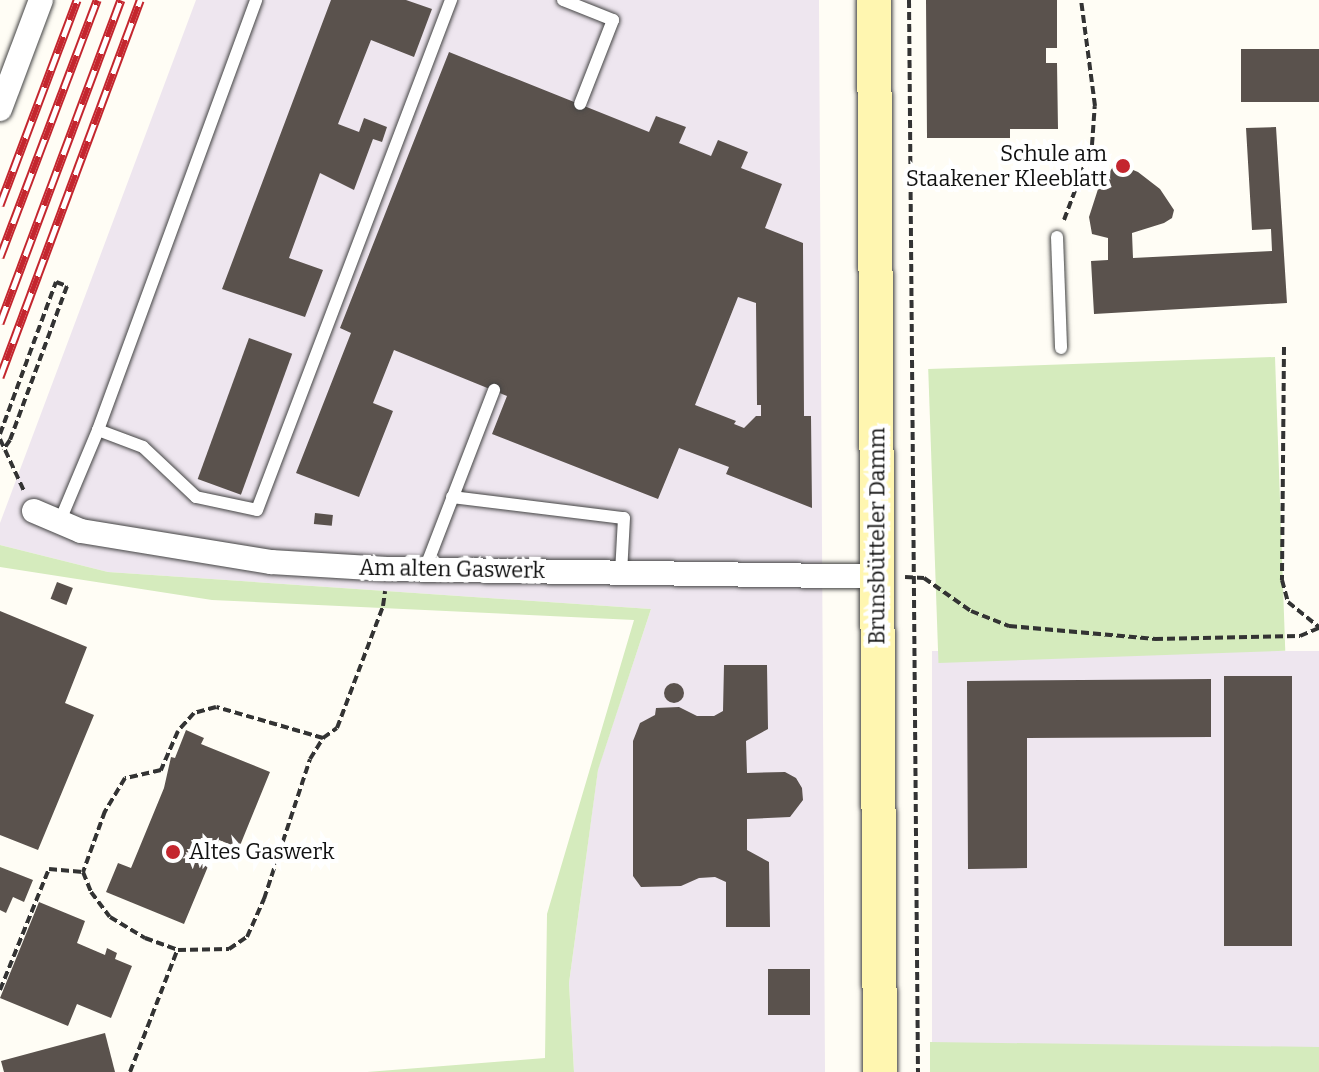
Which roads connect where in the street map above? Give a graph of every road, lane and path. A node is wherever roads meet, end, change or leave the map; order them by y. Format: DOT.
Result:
graph roads {
  1 [pos="41,0"];
  2 [pos="256,0"];
  3 [pos="451,0"];
  4 [pos="563,0"];
  5 [pos="874,0"];
  6 [pos="909,0"];
  7 [pos="1081,0"];
  8 [pos="580,104"];
  9 [pos="0,109"];
  10 [pos="1057,237"];
  11 [pos="1284,347"];
  12 [pos="1061,348"];
  13 [pos="494,390"];
  14 [pos="98,430"];
  15 [pos="0,437"];
  16 [pos="3,450"];
  17 [pos="452,497"];
  18 [pos="34,511"];
  19 [pos="59,523"];
  20 [pos="387,569"];
  21 [pos="425,569"];
  22 [pos="621,573"];
  23 [pos="877,577"];
  24 [pos="915,577"];
  25 [pos="1319,628"];
  26 [pos="323,738"];
  27 [pos="83,872"];
  28 [pos="178,950"];
  29 [pos="0,990"];
  30 [pos="130,1072"];
  31 [pos="880,1072"];
  32 [pos="918,1072"];
  1 -- 9 [label="street"];
  2 -- 14 [label="lane"];
  3 -- 14 [label="lane"];
  4 -- 8 [label="lane"];
  5 -- 23 [label="main road, Brunsbütteler Damm"];
  6 -- 24 [label="path"];
  7 -- 10 [label="path"];
  10 -- 12 [label="lane"];
  11 -- 25 [label="path"];
  13 -- 17 [label="lane"];
  14 -- 19 [label="lane"];
  15 -- 16 [label="path"];
  15 -- 16 [label="path"];
  16 -- 18 [label="path"];
  17 -- 21 [label="lane"];
  17 -- 22 [label="lane"];
  18 -- 19 [label="street, Am alten Gaswerk"];
  19 -- 20 [label="street, Am alten Gaswerk"];
  20 -- 21 [label="street, Am alten Gaswerk"];
  20 -- 26 [label="path"];
  21 -- 22 [label="street, Am alten Gaswerk"];
  22 -- 23 [label="street, Am alten Gaswerk"];
  23 -- 31 [label="main road, Brunsbütteler Damm"];
  24 -- 25 [label="path"];
  24 -- 32 [label="path"];
  26 -- 27 [label="path"];
  26 -- 28 [label="path"];
  27 -- 28 [label="path"];
  27 -- 29 [label="path"];
  28 -- 30 [label="path"];
}
